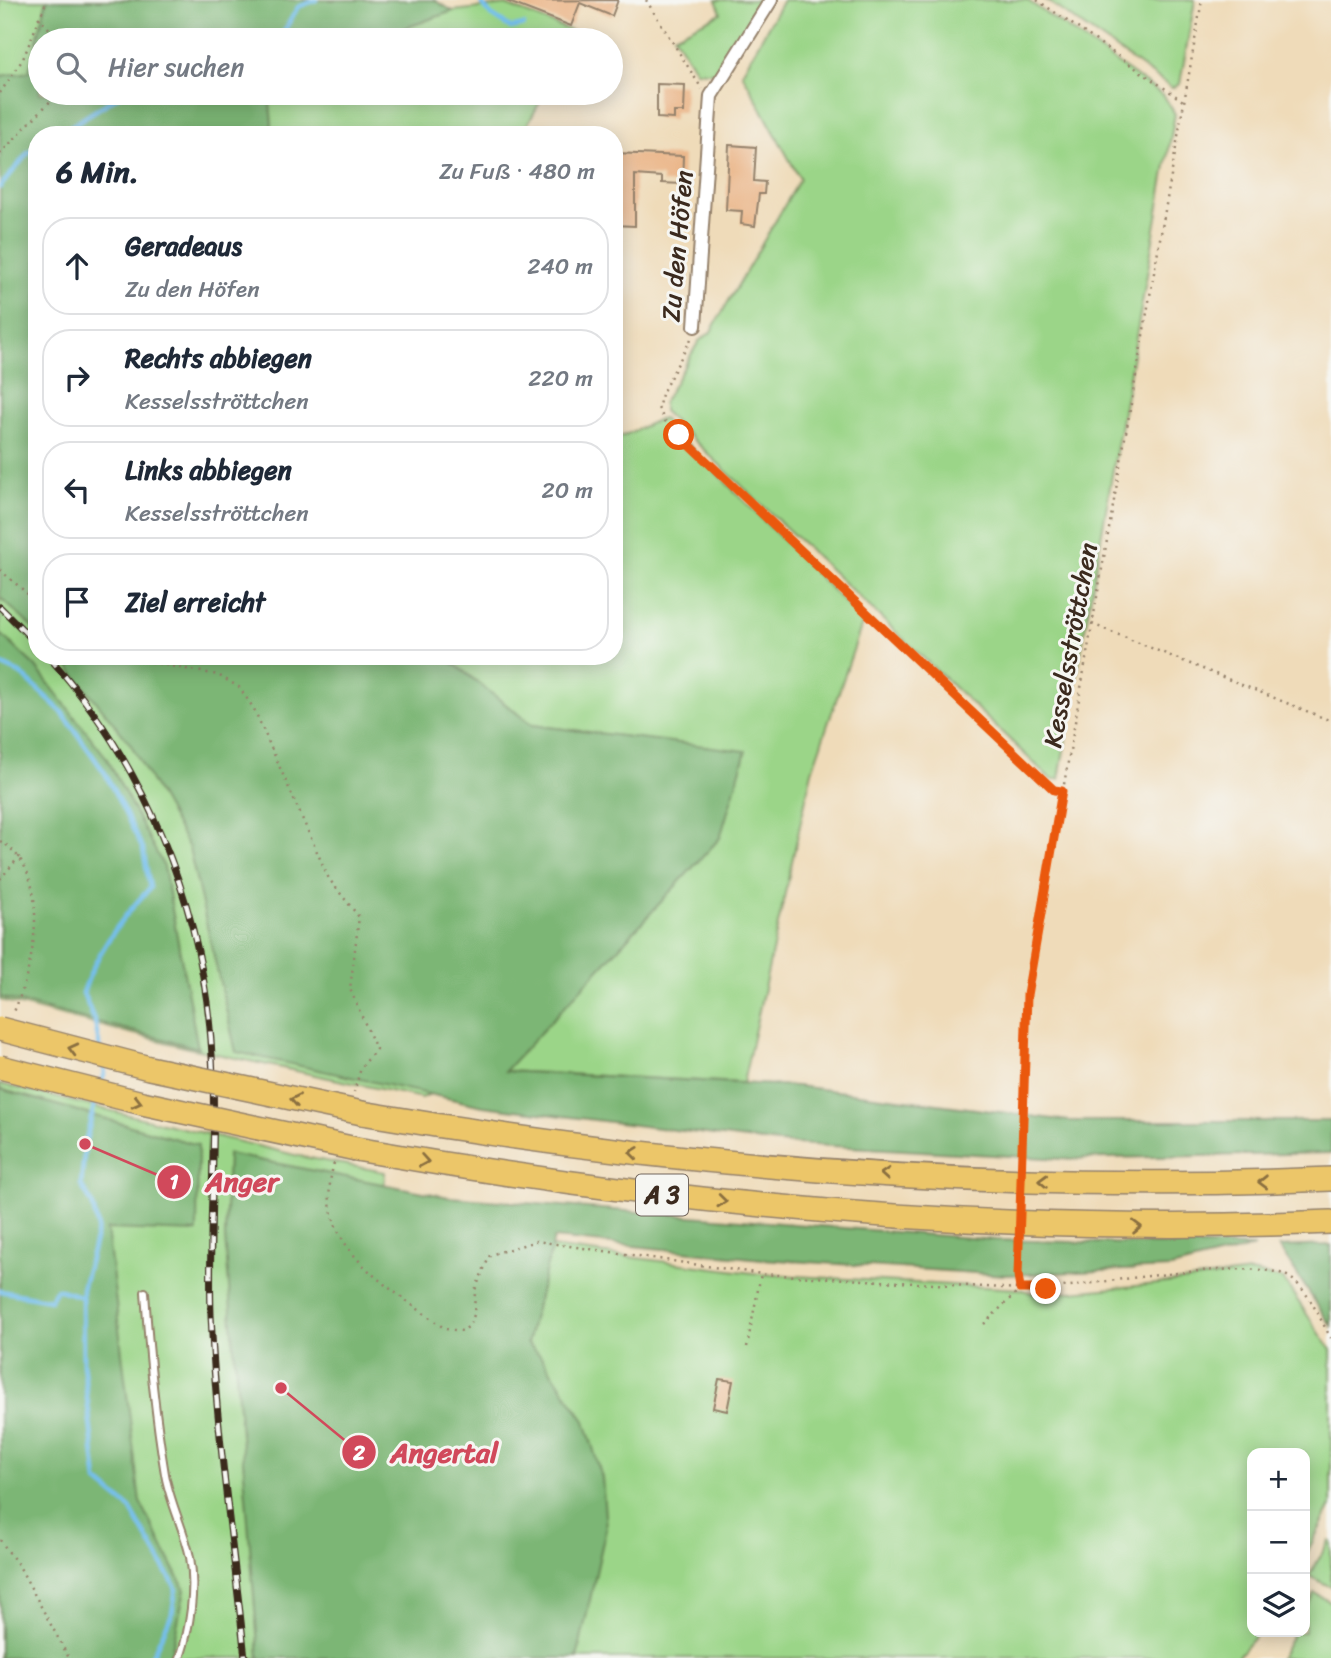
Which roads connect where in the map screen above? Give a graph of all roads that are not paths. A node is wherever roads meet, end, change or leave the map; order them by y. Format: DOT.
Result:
graph roads {
  1 [pos="771,0"];
  2 [pos="695,326"];
  3 [pos="6,1022"];
  4 [pos="0,1066"];
  5 [pos="1331,1179"];
  6 [pos="1331,1222"];
  7 [pos="145,1292"];
  8 [pos="180,1658"];
  1 -- 2 [label="street, Zu den Höfen"];
  5 -- 3 [label="highway, A 3, one-way, bridge"];
  4 -- 6 [label="highway, A 3, one-way, bridge"];
  7 -- 8 [label="lane"];
}
